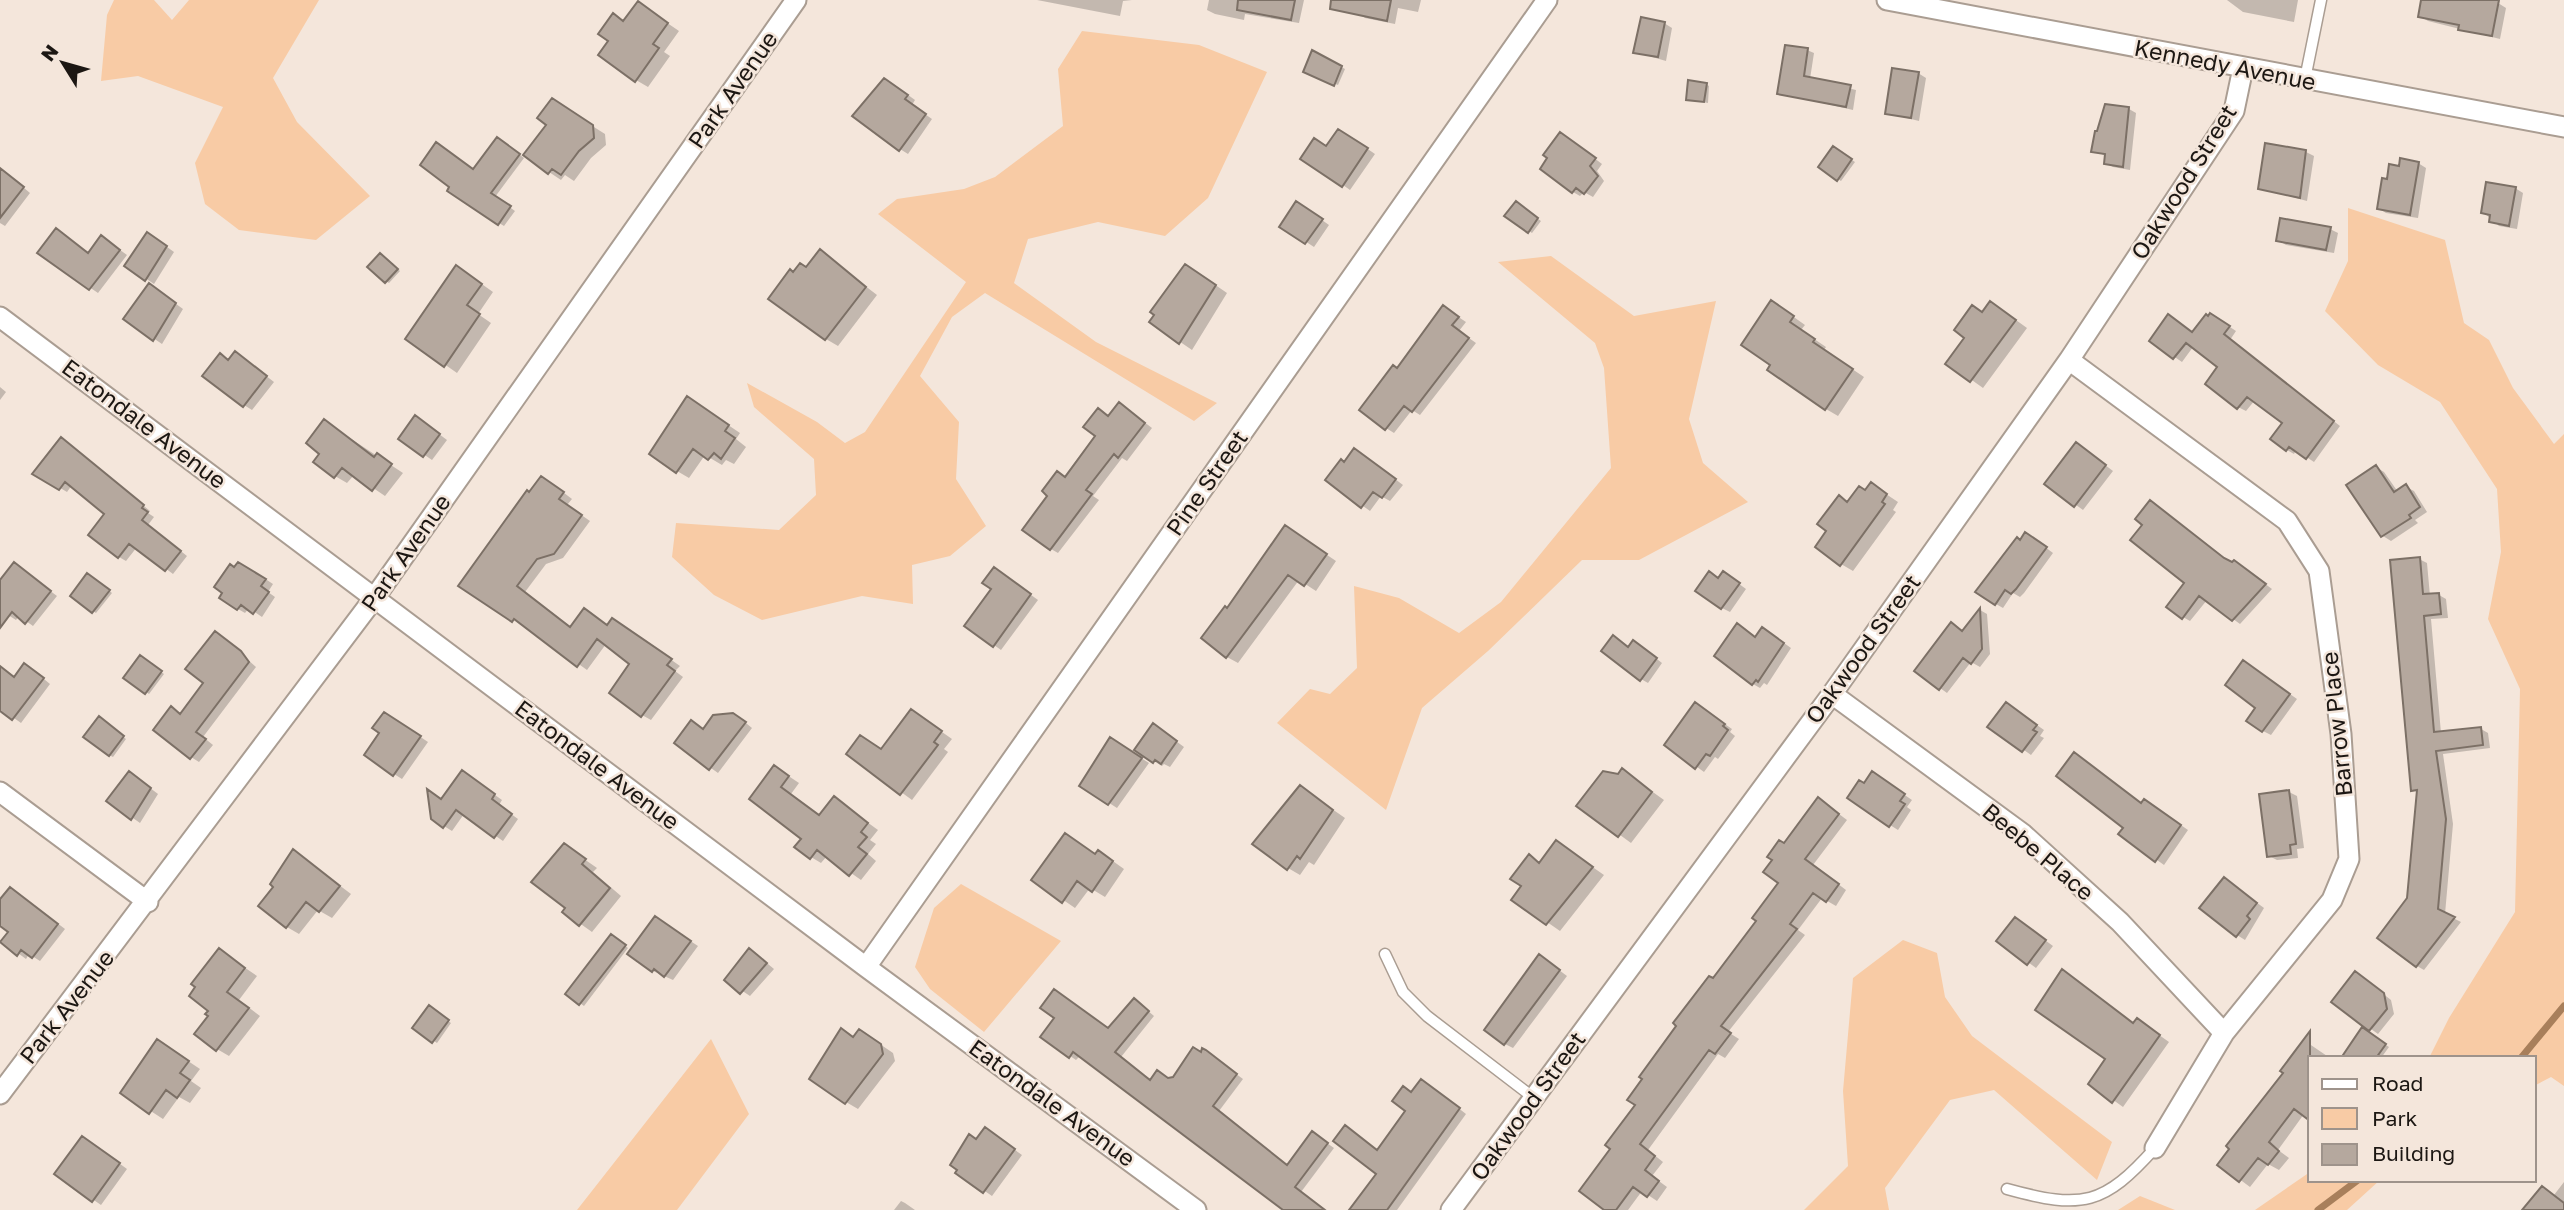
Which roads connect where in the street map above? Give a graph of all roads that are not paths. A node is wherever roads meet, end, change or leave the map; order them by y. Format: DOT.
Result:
graph roads {
  1 [pos="796,0"];
  2 [pos="1547,0"];
  3 [pos="1887,0"];
  4 [pos="2321,0"];
  5 [pos="2243,68"];
  6 [pos="2304,80"];
  7 [pos="2564,127"];
  8 [pos="0,317"];
  9 [pos="2069,360"];
  10 [pos="375,597"];
  11 [pos="1832,694"];
  12 [pos="0,792"];
  13 [pos="148,902"];
  14 [pos="1385,954"];
  15 [pos="866,967"];
  16 [pos="2224,1033"];
  17 [pos="0,1094"];
  18 [pos="1534,1098"];
  19 [pos="2155,1148"];
  20 [pos="2007,1189"];
  21 [pos="1196,1210"];
  22 [pos="1451,1210"];
  1 -- 10 [label="street, Park Avenue"];
  2 -- 15 [label="street, Pine Street"];
  3 -- 5 [label="street, Kennedy Avenue"];
  4 -- 6 [label="lane"];
  5 -- 6 [label="street, Kennedy Avenue"];
  5 -- 9 [label="street, Oakwood Street"];
  6 -- 7 [label="street, Kennedy Avenue"];
  8 -- 10 [label="street, Eatondale Avenue"];
  9 -- 11 [label="street, Oakwood Street"];
  9 -- 16 [label="street, Barrow Place"];
  10 -- 13 [label="street, Park Avenue"];
  10 -- 15 [label="street, Eatondale Avenue"];
  11 -- 16 [label="street, Beebe Place"];
  11 -- 18 [label="street, Oakwood Street"];
  12 -- 13 [label="street"];
  13 -- 17 [label="street, Park Avenue"];
  14 -- 18 [label="lane"];
  15 -- 21 [label="street, Eatondale Avenue"];
  16 -- 19 [label="street, Barrow Place"];
  18 -- 22 [label="street, Oakwood Street"];
  19 -- 20 [label="lane"];
}
